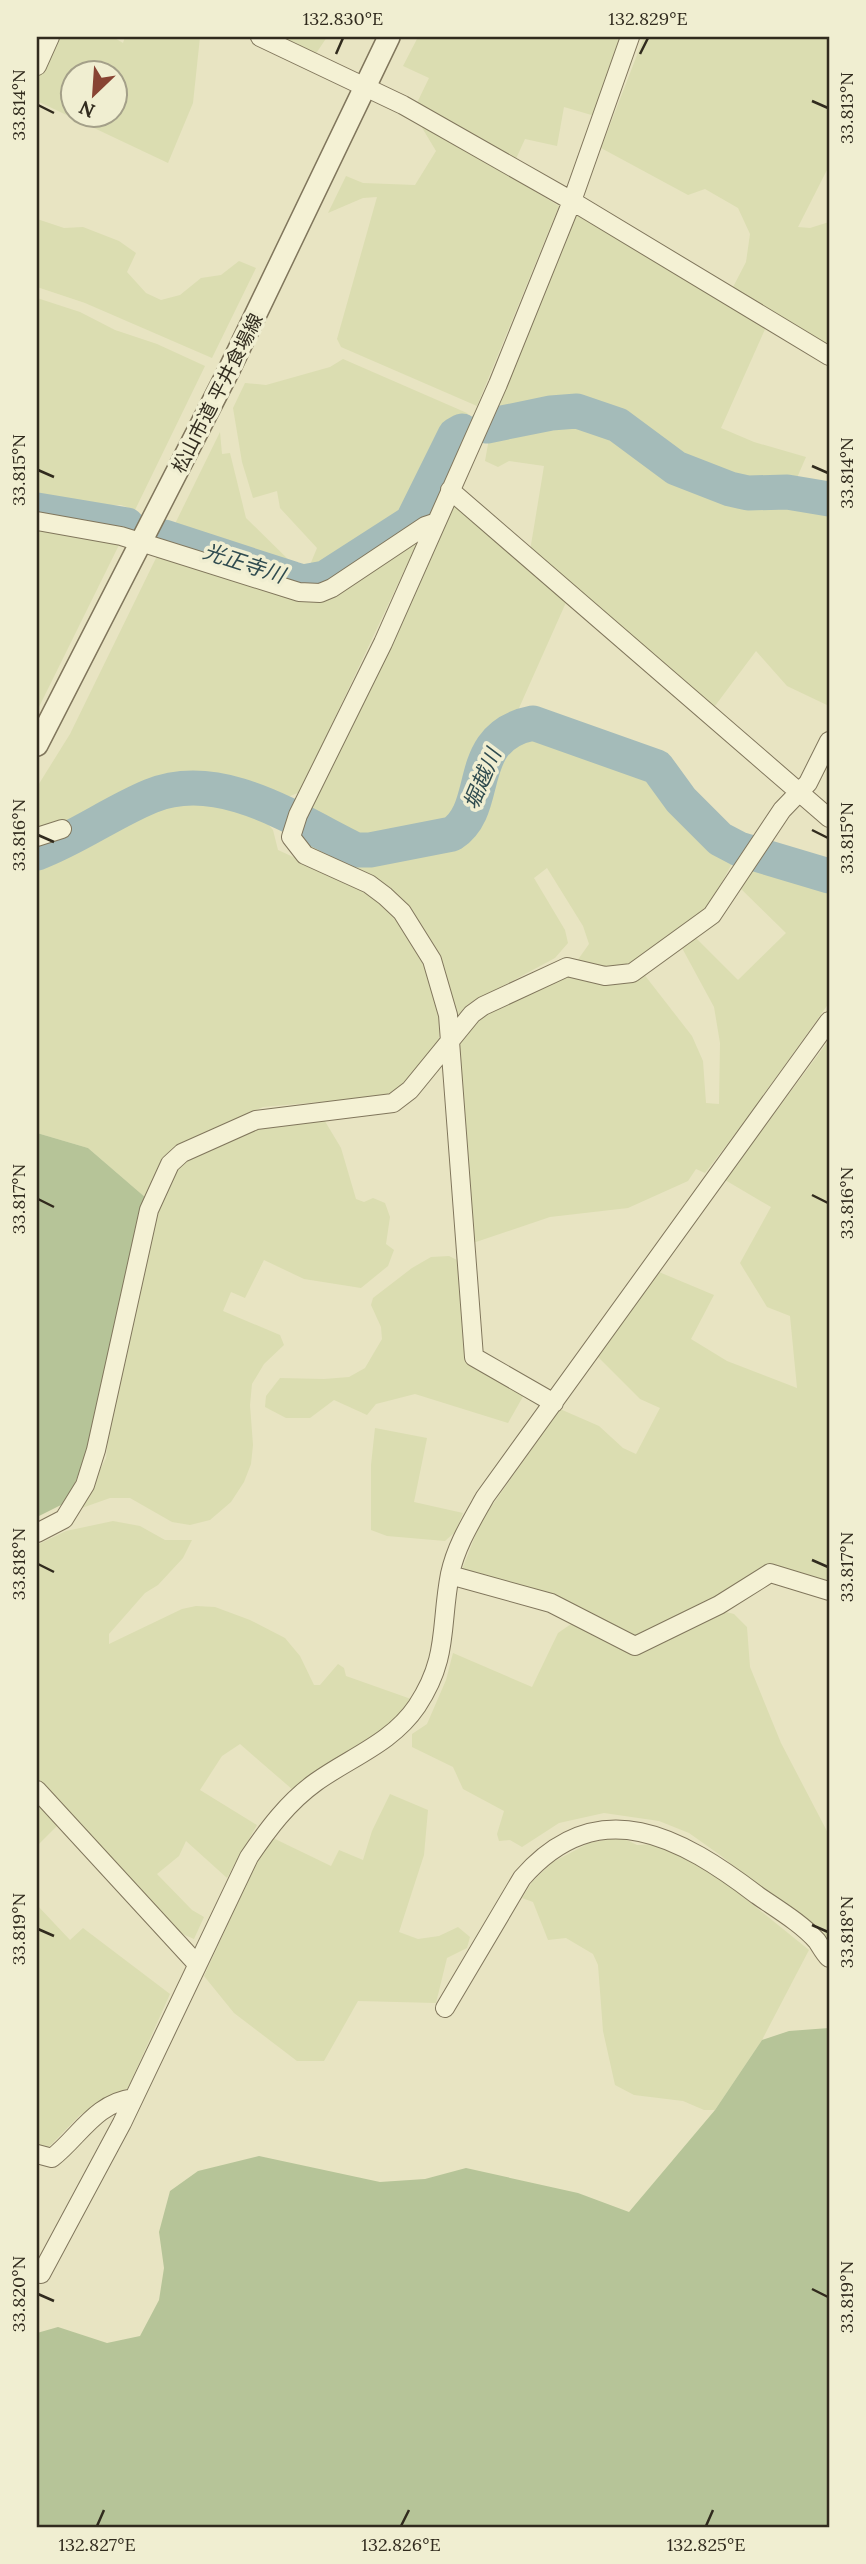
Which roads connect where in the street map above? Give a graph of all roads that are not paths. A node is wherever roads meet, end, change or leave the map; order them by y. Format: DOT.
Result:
graph roads {
  1 [pos="50,37"];
  2 [pos="260,37"];
  3 [pos="389,37"];
  4 [pos="630,37"];
  5 [pos="37,65"];
  6 [pos="366,87"];
  7 [pos="572,201"];
  8 [pos="829,356"];
  9 [pos="450,490"];
  10 [pos="37,521"];
  11 [pos="434,523"];
  12 [pos="141,542"];
  13 [pos="829,741"];
  14 [pos="37,745"];
  15 [pos="799,793"];
  16 [pos="829,818"];
  17 [pos="62,829"];
  18 [pos="37,837"];
  19 [pos="829,1021"];
  20 [pos="448,1043"];
  21 [pos="554,1404"];
  22 [pos="37,1533"];
  23 [pos="450,1575"];
  24 [pos="829,1591"];
  25 [pos="37,1790"];
  26 [pos="829,1958"];
  27 [pos="196,1963"];
  28 [pos="444,2008"];
  29 [pos="134,2098"];
  30 [pos="37,2154"];
  31 [pos="41,2274"];
  1 -- 5 [label="street"];
  2 -- 6 [label="street"];
  3 -- 6 [label="street, 松山市道 平井食場線"];
  4 -- 7 [label="street"];
  6 -- 7 [label="street"];
  6 -- 12 [label="street, 松山市道 平井食場線"];
  7 -- 8 [label="street"];
  7 -- 9 [label="street"];
  9 -- 11 [label="street"];
  9 -- 15 [label="street"];
  10 -- 12 [label="street"];
  11 -- 12 [label="street"];
  11 -- 20 [label="street"];
  12 -- 14 [label="street, 松山市道 平井食場線"];
  13 -- 15 [label="street"];
  15 -- 16 [label="street"];
  15 -- 20 [label="street"];
  17 -- 18 [label="street"];
  19 -- 21 [label="street"];
  20 -- 21 [label="street"];
  20 -- 22 [label="street"];
  21 -- 23 [label="street"];
  23 -- 24 [label="street"];
  23 -- 27 [label="street"];
  25 -- 27 [label="street"];
  26 -- 28 [label="street"];
  27 -- 29 [label="street"];
  29 -- 30 [label="street"];
  29 -- 31 [label="street"];
}
